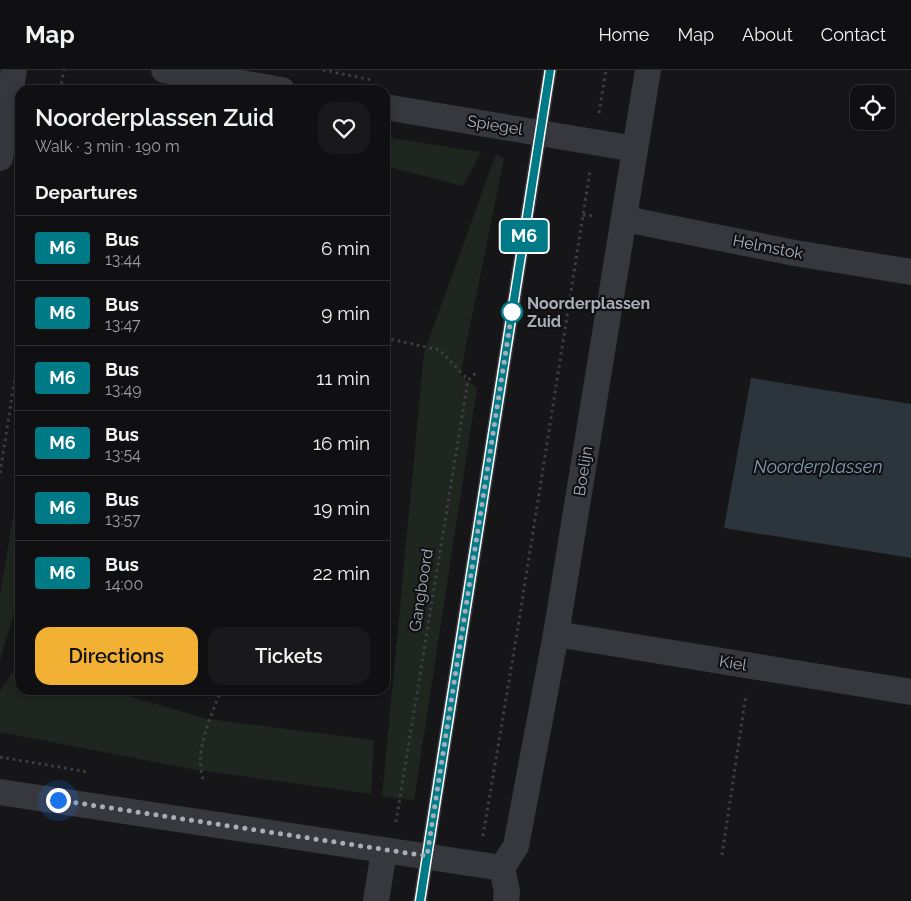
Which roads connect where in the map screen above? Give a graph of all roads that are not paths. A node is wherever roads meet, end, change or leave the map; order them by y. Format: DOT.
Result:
graph roads {
  1 [pos="14,70"];
  2 [pos="164,70"];
  3 [pos="550,70"];
  4 [pos="648,70"];
  5 [pos="252,85"];
  6 [pos="390,108"];
  7 [pos="541,132"];
  8 [pos="635,149"];
  9 [pos="0,158"];
  10 [pos="625,219"];
  11 [pos="911,272"];
  12 [pos="556,634"];
  13 [pos="911,692"];
  14 [pos="0,792"];
  15 [pos="384,851"];
  16 [pos="427,856"];
  17 [pos="491,866"];
  18 [pos="376,901"];
  19 [pos="420,901"];
  20 [pos="506,901"];
  1 -- 9 [label="street"];
  2 -- 5 [label="street"];
  3 -- 7 [label="lane"];
  4 -- 8 [label="street, Boelijn"];
  6 -- 7 [label="street, Spiegel"];
  7 -- 8 [label="street, Spiegel"];
  7 -- 16 [label="lane"];
  8 -- 10 [label="street, Boelijn"];
  10 -- 11 [label="street, Helmstok"];
  10 -- 12 [label="street, Boelijn"];
  12 -- 13 [label="street, Kiel"];
  12 -- 17 [label="street, Boelijn"];
  14 -- 15 [label="street"];
  15 -- 16 [label="street"];
  15 -- 18 [label="street"];
  16 -- 17 [label="street"];
  16 -- 19 [label="lane"];
  17 -- 20 [label="street"];
}
